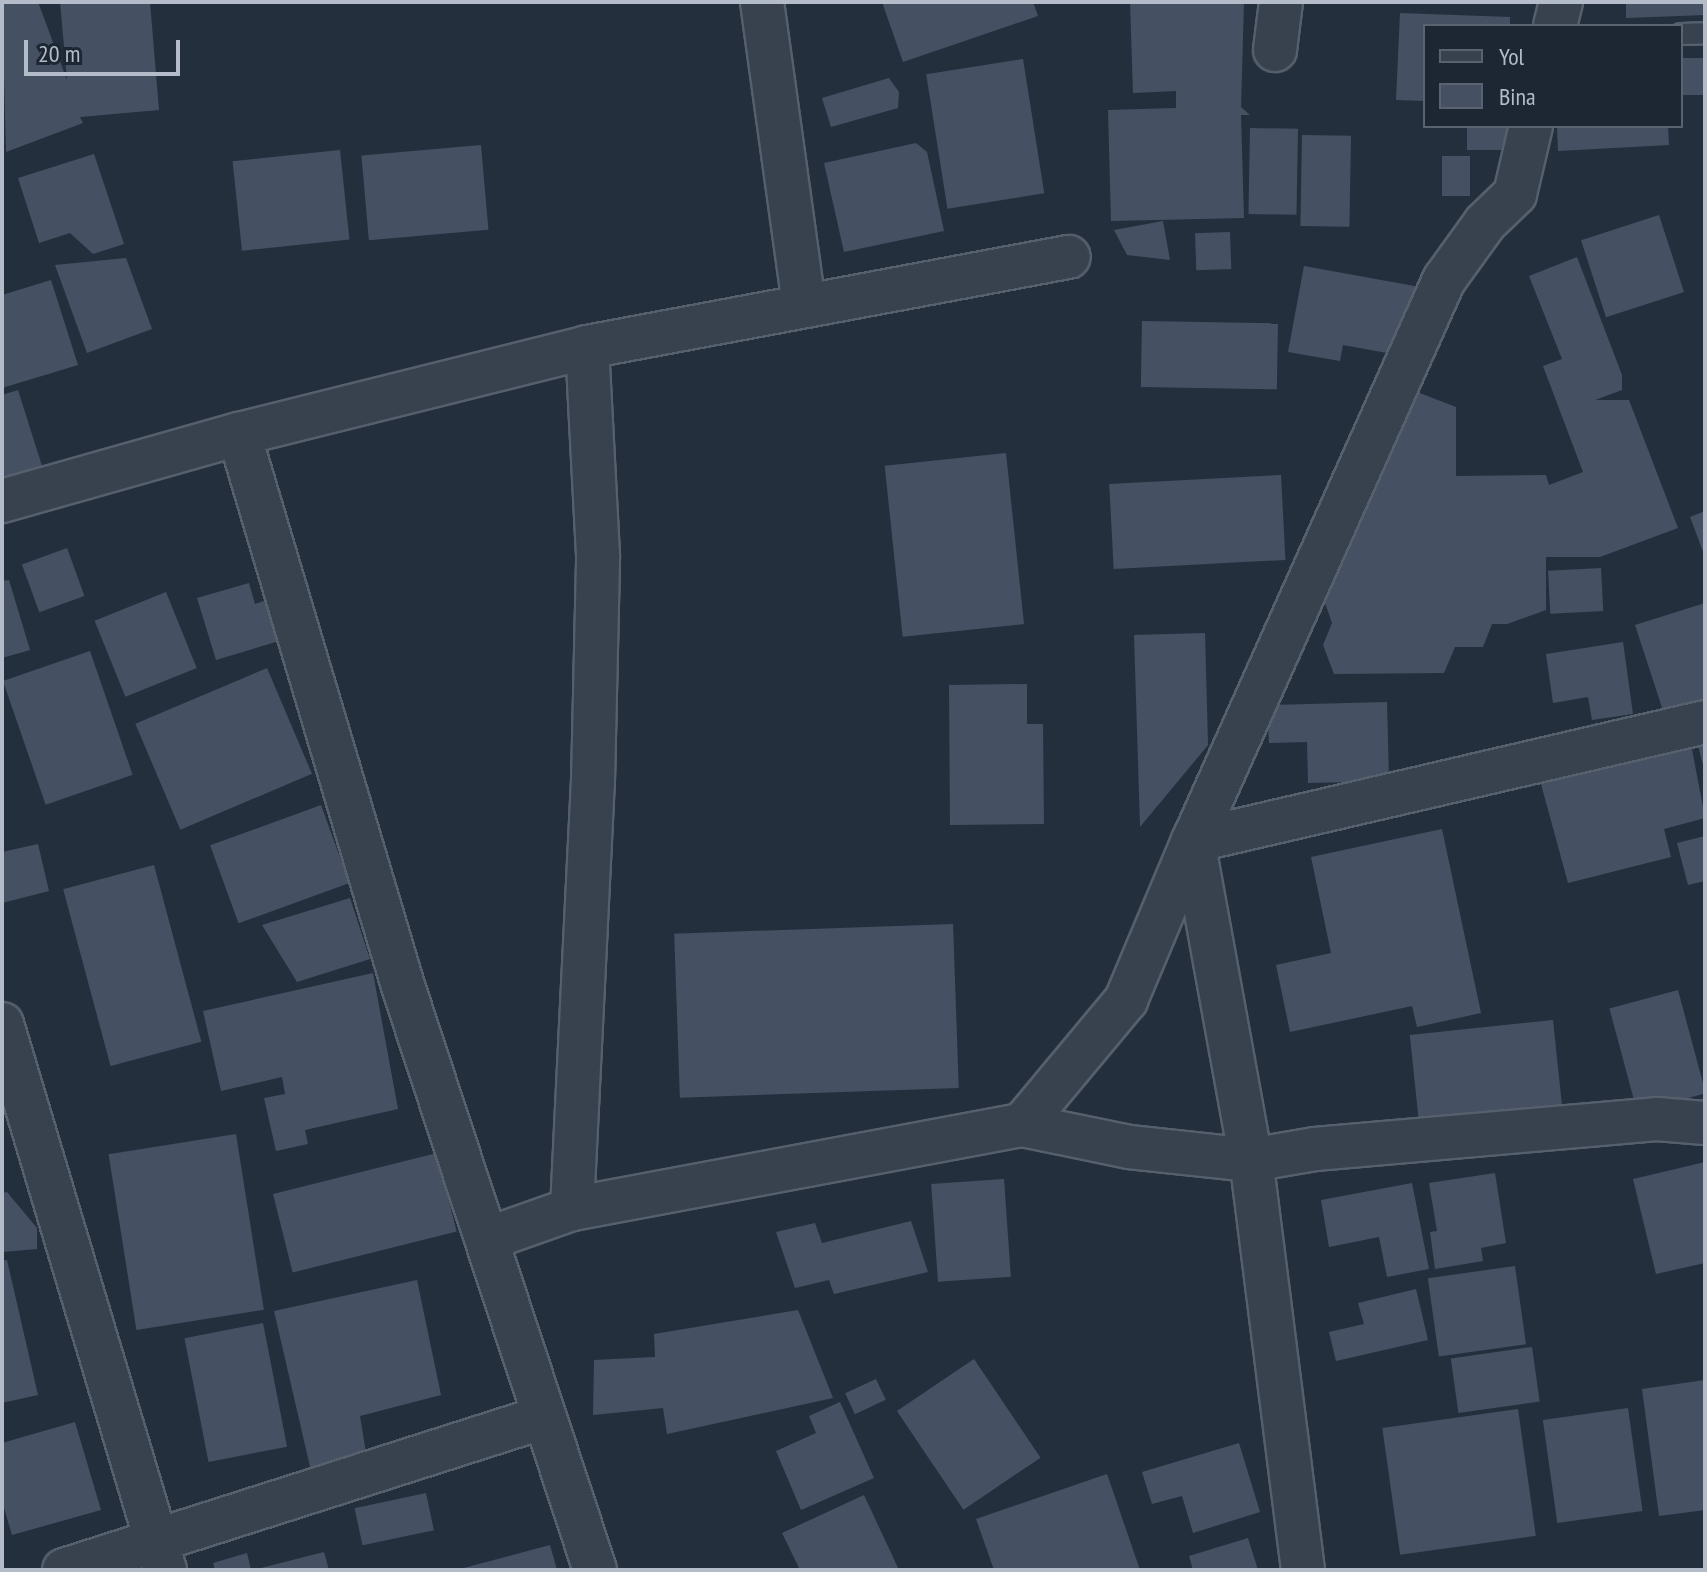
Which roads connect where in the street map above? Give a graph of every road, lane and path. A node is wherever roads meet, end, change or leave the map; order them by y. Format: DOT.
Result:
graph roads {
  1 [pos="762,2"];
  2 [pos="1281,2"];
  3 [pos="1561,2"];
  4 [pos="1556,24"];
  5 [pos="1705,33"];
  6 [pos="1683,34"];
  7 [pos="1275,50"];
  8 [pos="1531,128"];
  9 [pos="1069,257"];
  10 [pos="804,304"];
  11 [pos="587,347"];
  12 [pos="239,434"];
  13 [pos="2,501"];
  14 [pos="1705,722"];
  15 [pos="1193,841"];
  16 [pos="2,1024"];
  17 [pos="1705,1123"];
  18 [pos="1022,1125"];
  19 [pos="1251,1160"];
  20 [pos="572,1209"];
  21 [pos="490,1238"];
  22 [pos="544,1417"];
  23 [pos="162,1554"];
  24 [pos="64,1570"];
  25 [pos="595,1570"];
  26 [pos="1303,1570"];
  1 -- 10 [label="street"];
  2 -- 7 [label="street"];
  3 -- 4 [label="street"];
  5 -- 6 [label="lane"];
  8 -- 15 [label="street"];
  9 -- 10 [label="street"];
  10 -- 11 [label="street"];
  11 -- 12 [label="street"];
  11 -- 20 [label="street"];
  12 -- 13 [label="street"];
  12 -- 21 [label="street"];
  14 -- 15 [label="street"];
  15 -- 18 [label="street"];
  15 -- 19 [label="street"];
  16 -- 23 [label="street"];
  17 -- 19 [label="street"];
  18 -- 19 [label="street"];
  18 -- 20 [label="street"];
  19 -- 26 [label="street"];
  20 -- 21 [label="street"];
  21 -- 22 [label="street"];
  22 -- 23 [label="street"];
  22 -- 25 [label="street"];
  23 -- 24 [label="street"];
}
